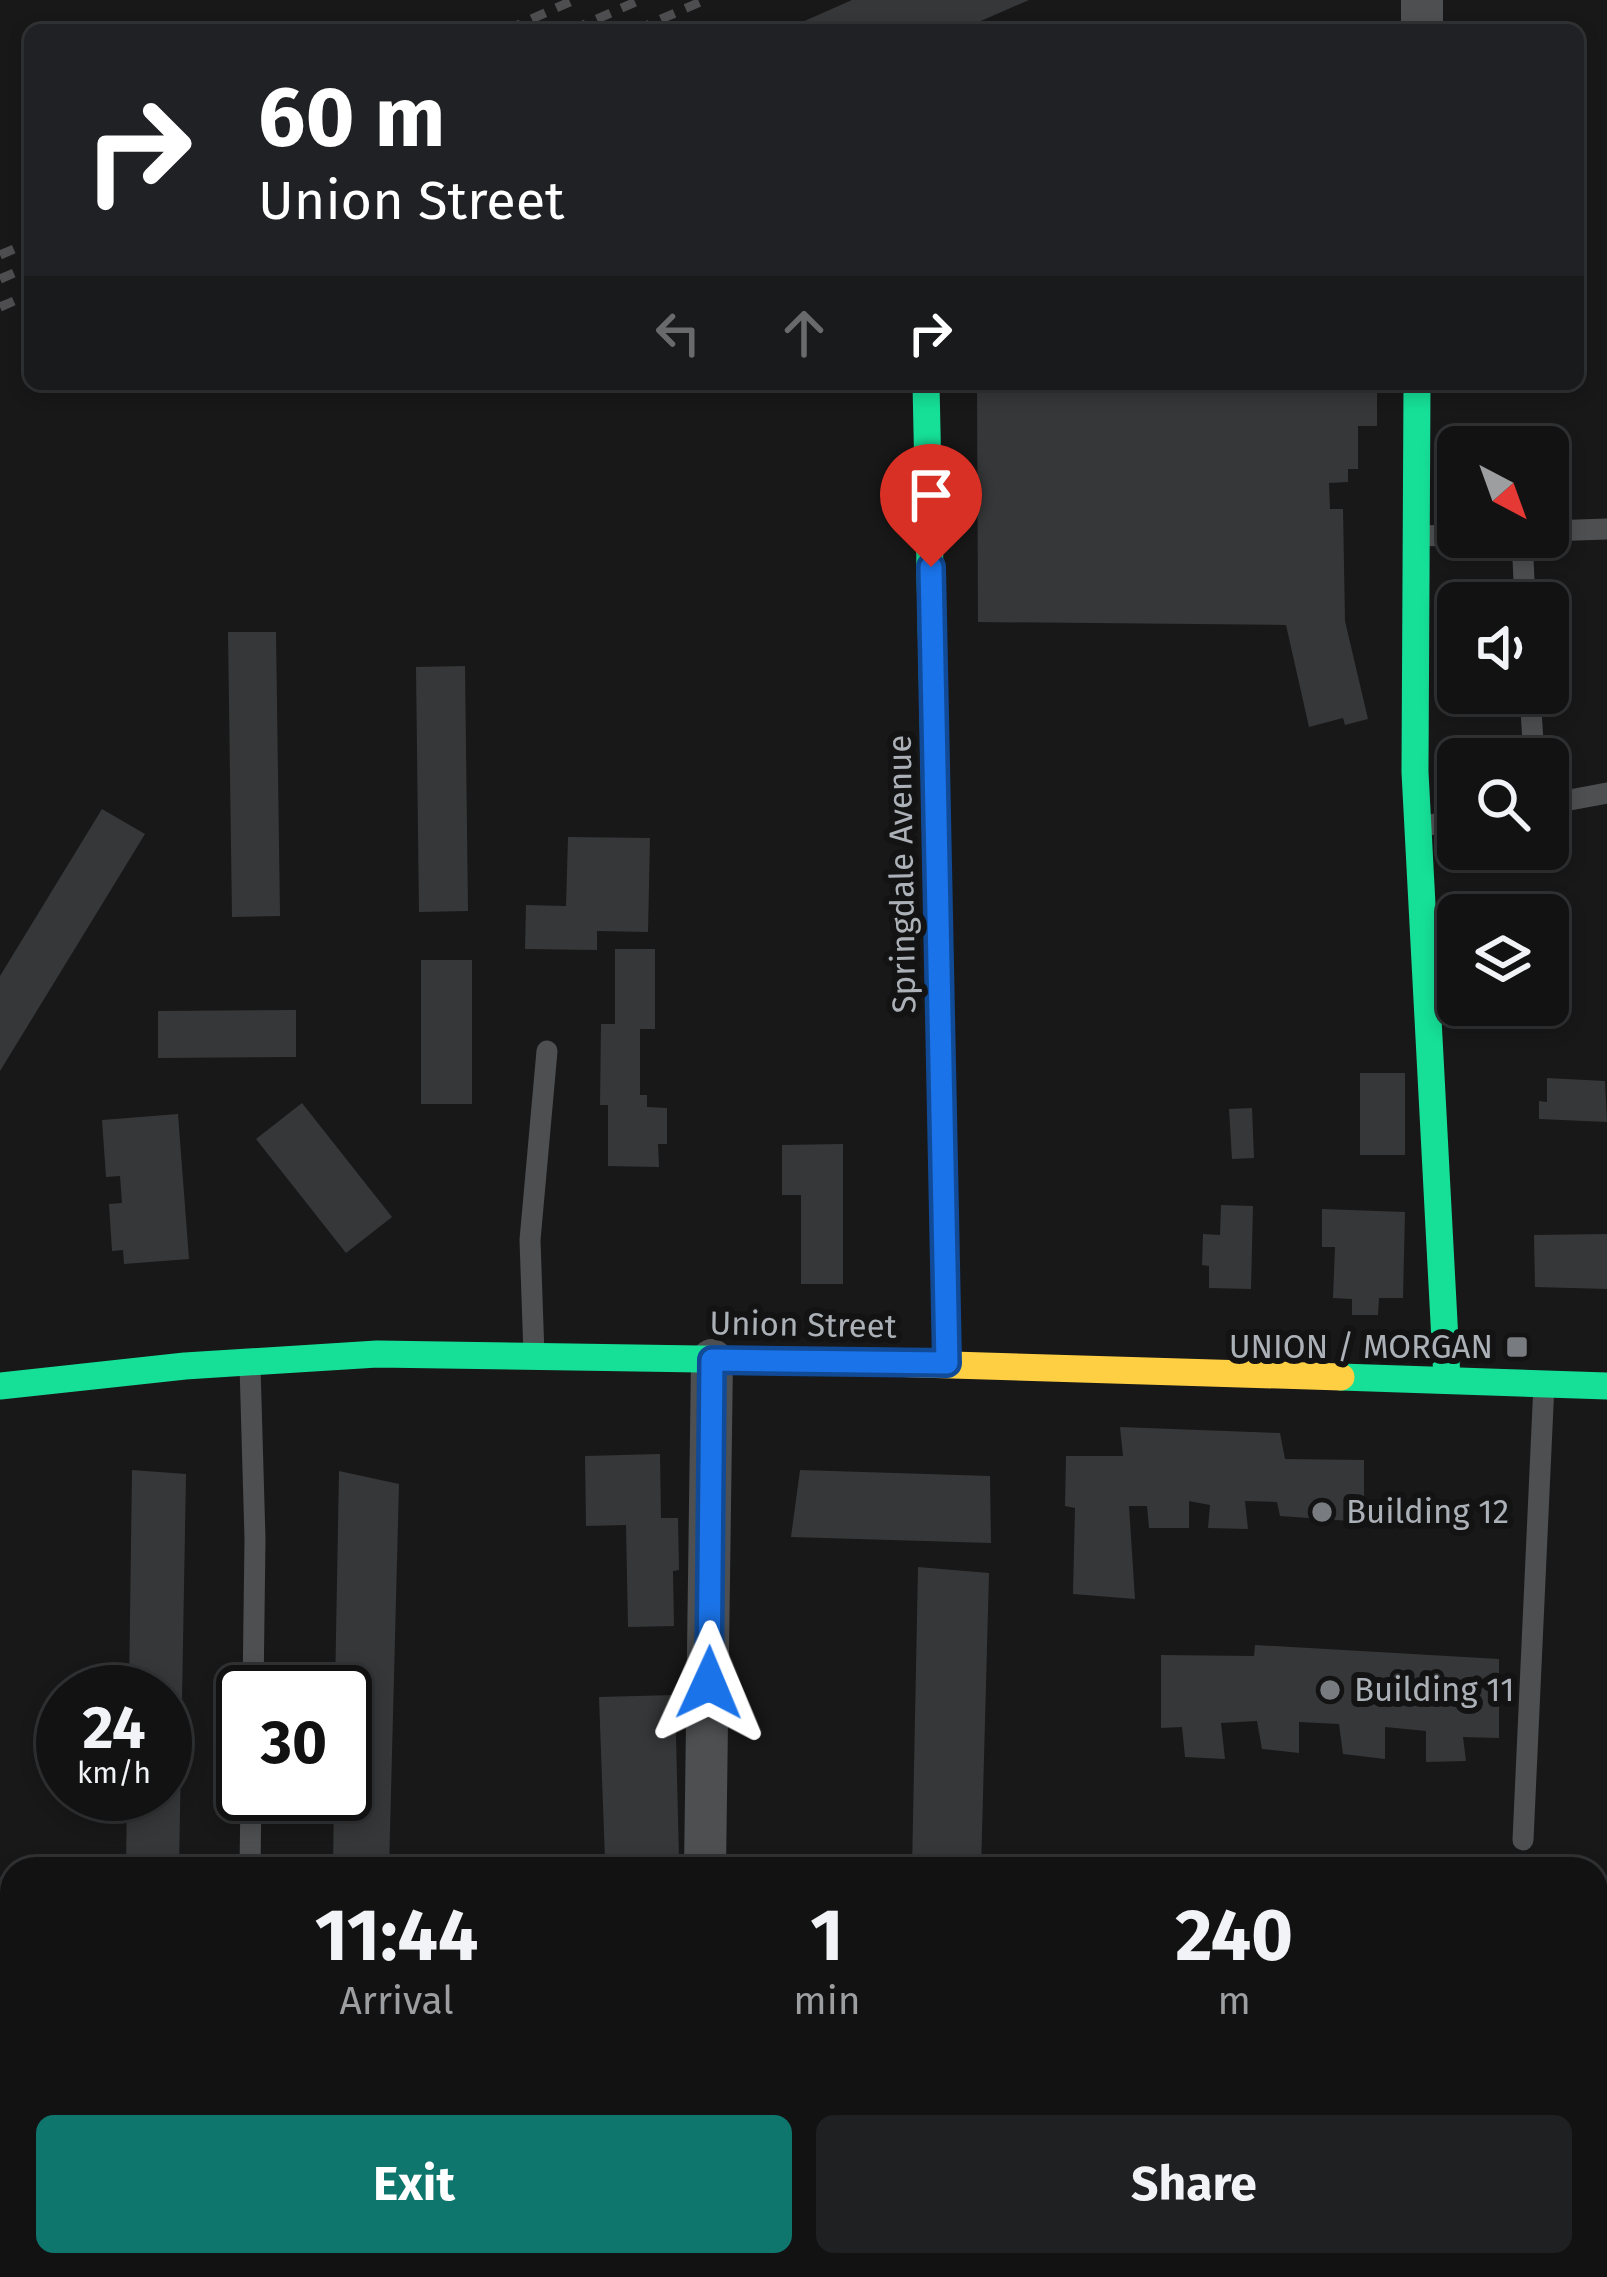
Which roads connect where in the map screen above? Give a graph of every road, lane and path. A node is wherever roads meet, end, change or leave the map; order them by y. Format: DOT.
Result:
graph roads {
  1 [pos="926,390"];
  2 [pos="1417,390"];
  3 [pos="1607,529"];
  4 [pos="1569,530"];
  5 [pos="1416,536"];
  6 [pos="1437,536"];
  7 [pos="1607,793"];
  8 [pos="1569,800"];
  9 [pos="1437,824"];
  10 [pos="1418,827"];
  11 [pos="547,1051"];
  12 [pos="535,1355"];
  13 [pos="712,1360"];
  14 [pos="947,1363"];
  15 [pos="250,1365"];
  16 [pos="1447,1379"];
  17 [pos="1544,1383"];
  18 [pos="0,1386"];
  19 [pos="1607,1386"];
  20 [pos="253,1665"];
  21 [pos="251,1821"];
  22 [pos="1523,1840"];
  23 [pos="250,1857"];
  24 [pos="705,1857"];
  1 -- 14 [label="street, Springdale Avenue"];
  2 -- 5 [label="street"];
  3 -- 4 [label="lane"];
  5 -- 6 [label="lane"];
  5 -- 10 [label="street"];
  7 -- 8 [label="lane"];
  9 -- 10 [label="lane"];
  10 -- 16 [label="street"];
  11 -- 12 [label="lane"];
  12 -- 13 [label="street, Union Street"];
  12 -- 15 [label="street, Union Street"];
  13 -- 14 [label="street, Union Street"];
  13 -- 24 [label="street"];
  14 -- 16 [label="street, Union Street"];
  15 -- 18 [label="street, Union Street"];
  15 -- 20 [label="lane"];
  16 -- 17 [label="street, Union Street"];
  17 -- 19 [label="street, Union Street"];
  17 -- 22 [label="lane"];
  21 -- 23 [label="lane"];
}
